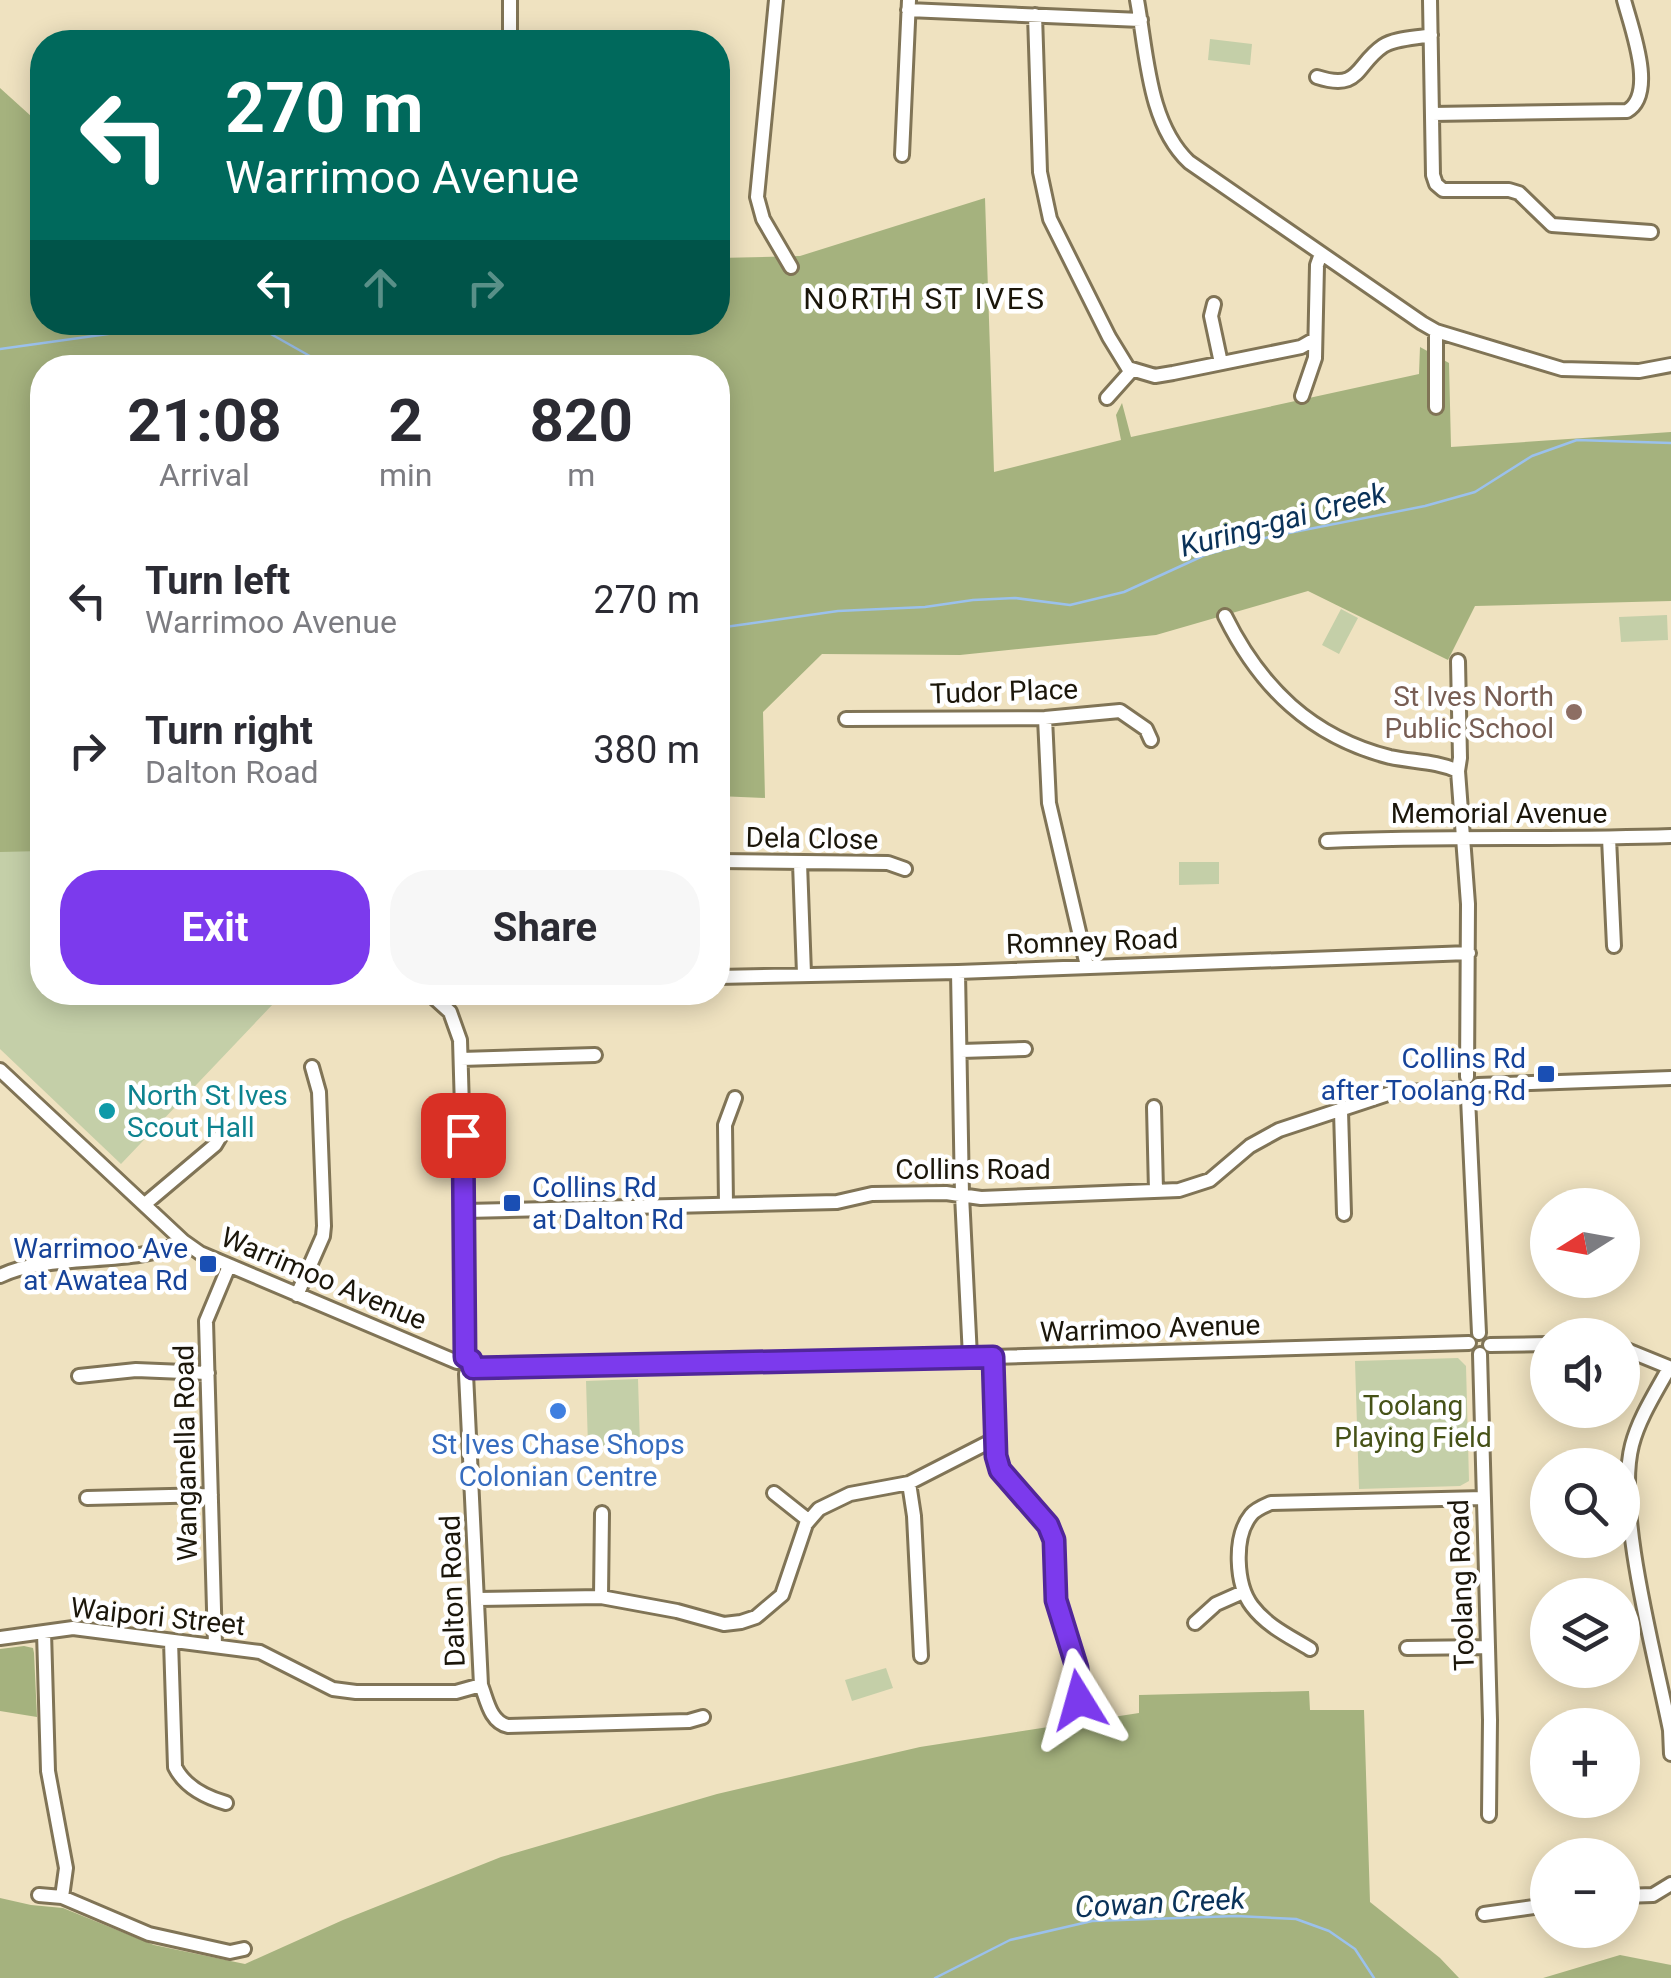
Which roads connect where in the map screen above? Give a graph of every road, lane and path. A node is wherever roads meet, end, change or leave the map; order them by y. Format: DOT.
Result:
graph roads {
  1 [pos="510,0"];
  2 [pos="776,0"];
  3 [pos="1138,0"];
  4 [pos="1430,0"];
  5 [pos="1624,0"];
  6 [pos="908,5"];
  7 [pos="1035,15"];
  8 [pos="1141,20"];
  9 [pos="510,30"];
  10 [pos="1431,35"];
  11 [pos="1317,76"];
  12 [pos="1432,114"];
  13 [pos="902,155"];
  14 [pos="1651,232"];
  15 [pos="1321,254"];
  16 [pos="791,267"];
  17 [pos="1214,304"];
  18 [pos="1436,330"];
  19 [pos="1315,339"];
  20 [pos="1221,363"];
  21 [pos="1671,364"];
  22 [pos="1132,370"];
  23 [pos="1302,396"];
  24 [pos="1107,398"];
  25 [pos="1436,407"];
  26 [pos="1226,616"];
  27 [pos="1458,661"];
  28 [pos="1046,718"];
  29 [pos="846,719"];
  30 [pos="1151,740"];
  31 [pos="1458,771"];
  32 [pos="1671,836"];
  33 [pos="1464,838"];
  34 [pos="1610,838"];
  35 [pos="1327,841"];
  36 [pos="730,861"];
  37 [pos="800,864"];
  38 [pos="905,869"];
  39 [pos="1614,946"];
  40 [pos="1469,953"];
  41 [pos="1087,966"];
  42 [pos="958,972"];
  43 [pos="804,974"];
  44 [pos="730,976"];
  45 [pos="442,1005"];
  46 [pos="1025,1049"];
  47 [pos="961,1051"];
  48 [pos="595,1056"];
  49 [pos="461,1059"];
  50 [pos="312,1068"];
  51 [pos="0,1070"];
  52 [pos="1671,1078"];
  53 [pos="1472,1081"];
  54 [pos="1462,1094"];
  55 [pos="735,1098"];
  56 [pos="1154,1107"];
  57 [pos="1341,1111"];
  58 [pos="221,1135"];
  59 [pos="1156,1192"];
  60 [pos="962,1196"];
  61 [pos="145,1204"];
  62 [pos="726,1205"];
  63 [pos="465,1211"];
  64 [pos="1344,1214"];
  65 [pos="183,1242"];
  66 [pos="230,1266"];
  67 [pos="0,1276"];
  68 [pos="297,1295"];
  69 [pos="1474,1338"];
  70 [pos="1530,1345"];
  71 [pos="1485,1349"];
  72 [pos="1640,1356"];
  73 [pos="970,1357"];
  74 [pos="993,1357"];
  75 [pos="465,1365"];
  76 [pos="1670,1368"];
  77 [pos="208,1373"];
  78 [pos="79,1376"];
  79 [pos="995,1439"];
  80 [pos="909,1482"];
  81 [pos="774,1493"];
  82 [pos="211,1495"];
  83 [pos="87,1498"];
  84 [pos="1484,1498"];
  85 [pos="602,1512"];
  86 [pos="808,1520"];
  87 [pos="1243,1592"];
  88 [pos="601,1597"];
  89 [pos="478,1599"];
  90 [pos="1195,1622"];
  91 [pos="44,1632"];
  92 [pos="0,1638"];
  93 [pos="171,1640"];
  94 [pos="215,1645"];
  95 [pos="1487,1647"];
  96 [pos="1407,1648"];
  97 [pos="1310,1649"];
  98 [pos="921,1656"];
  99 [pos="481,1685"];
  100 [pos="1079,1700"];
  101 [pos="703,1718"];
  102 [pos="1671,1754"];
  103 [pos="226,1802"];
  104 [pos="1489,1814"];
  105 [pos="1671,1884"];
  106 [pos="1640,1895"];
  107 [pos="39,1896"];
  108 [pos="62,1896"];
  109 [pos="1530,1908"];
  110 [pos="1484,1914"];
  111 [pos="244,1950"];
  1 -- 9 [label="street"];
  2 -- 16 [label="street"];
  3 -- 8 [label="street"];
  4 -- 10 [label="street"];
  5 -- 12 [label="street"];
  6 -- 7 [label="street"];
  6 -- 13 [label="street"];
  7 -- 8 [label="street"];
  7 -- 22 [label="street"];
  8 -- 15 [label="street"];
  10 -- 11 [label="street"];
  10 -- 12 [label="street"];
  12 -- 14 [label="street"];
  15 -- 18 [label="street"];
  15 -- 19 [label="street"];
  17 -- 20 [label="street"];
  18 -- 21 [label="street"];
  18 -- 25 [label="street"];
  19 -- 20 [label="street"];
  19 -- 23 [label="street"];
  20 -- 22 [label="street"];
  22 -- 24 [label="street"];
  26 -- 31 [label="street"];
  27 -- 31 [label="street"];
  28 -- 29 [label="street, Tudor Place"];
  28 -- 30 [label="street, Tudor Place"];
  28 -- 41 [label="street"];
  31 -- 33 [label="street"];
  32 -- 34 [label="street, Memorial Avenue"];
  33 -- 34 [label="street, Memorial Avenue"];
  33 -- 35 [label="street, Memorial Avenue"];
  33 -- 40 [label="street"];
  34 -- 39 [label="street"];
  36 -- 37 [label="street, Dela Close"];
  37 -- 38 [label="street, Dela Close"];
  37 -- 43 [label="street"];
  40 -- 41 [label="street, Romney Road"];
  40 -- 53 [label="street"];
  41 -- 42 [label="street, Romney Road"];
  42 -- 43 [label="street, Romney Road"];
  42 -- 47 [label="street"];
  43 -- 44 [label="street, Romney Road"];
  45 -- 49 [label="street, Dalton Road"];
  46 -- 47 [label="street"];
  47 -- 60 [label="street"];
  48 -- 49 [label="street"];
  49 -- 63 [label="street, Dalton Road"];
  50 -- 68 [label="street"];
  51 -- 61 [label="street, Warrimoo Avenue"];
  52 -- 53 [label="street"];
  53 -- 54 [label="street"];
  54 -- 57 [label="street, Collins Road"];
  54 -- 69 [label="street"];
  55 -- 62 [label="street"];
  56 -- 59 [label="street"];
  57 -- 59 [label="street, Collins Road"];
  57 -- 64 [label="street"];
  58 -- 61 [label="street"];
  59 -- 60 [label="street, Collins Road"];
  60 -- 62 [label="street, Collins Road"];
  60 -- 73 [label="street"];
  61 -- 65 [label="street, Warrimoo Avenue"];
  62 -- 63 [label="street, Collins Road"];
  63 -- 75 [label="street, Dalton Road"];
  65 -- 66 [label="street, Warrimoo Avenue"];
  65 -- 67 [label="street"];
  66 -- 68 [label="street, Warrimoo Avenue"];
  66 -- 77 [label="street, Wanganella Road"];
  68 -- 75 [label="street, Warrimoo Avenue"];
  69 -- 71 [label="street"];
  69 -- 74 [label="street, Warrimoo Avenue"];
  70 -- 71 [label="street"];
  71 -- 84 [label="street, Toolang Road"];
  72 -- 76 [label="street"];
  73 -- 74 [label="street, Warrimoo Avenue"];
  73 -- 75 [label="street, Warrimoo Avenue"];
  74 -- 79 [label="street"];
  75 -- 89 [label="street, Dalton Road"];
  76 -- 102 [label="street"];
  77 -- 78 [label="street"];
  77 -- 82 [label="street, Wanganella Road"];
  79 -- 80 [label="street"];
  79 -- 100 [label="street"];
  80 -- 86 [label="street"];
  80 -- 98 [label="street"];
  81 -- 86 [label="street"];
  82 -- 83 [label="street"];
  82 -- 94 [label="street, Wanganella Road"];
  84 -- 87 [label="street"];
  84 -- 95 [label="street, Toolang Road"];
  85 -- 88 [label="street"];
  86 -- 88 [label="street"];
  87 -- 90 [label="street"];
  87 -- 97 [label="street"];
  88 -- 89 [label="street"];
  89 -- 99 [label="street, Dalton Road"];
  91 -- 92 [label="street, Waipori Street"];
  91 -- 93 [label="street, Waipori Street"];
  91 -- 108 [label="street"];
  93 -- 94 [label="street, Waipori Street"];
  93 -- 103 [label="street"];
  94 -- 99 [label="street, Waipori Street"];
  95 -- 96 [label="street"];
  95 -- 104 [label="street, Toolang Road"];
  99 -- 101 [label="street"];
  105 -- 106 [label="street"];
  107 -- 108 [label="street"];
  108 -- 111 [label="street"];
  109 -- 110 [label="street"];
}
